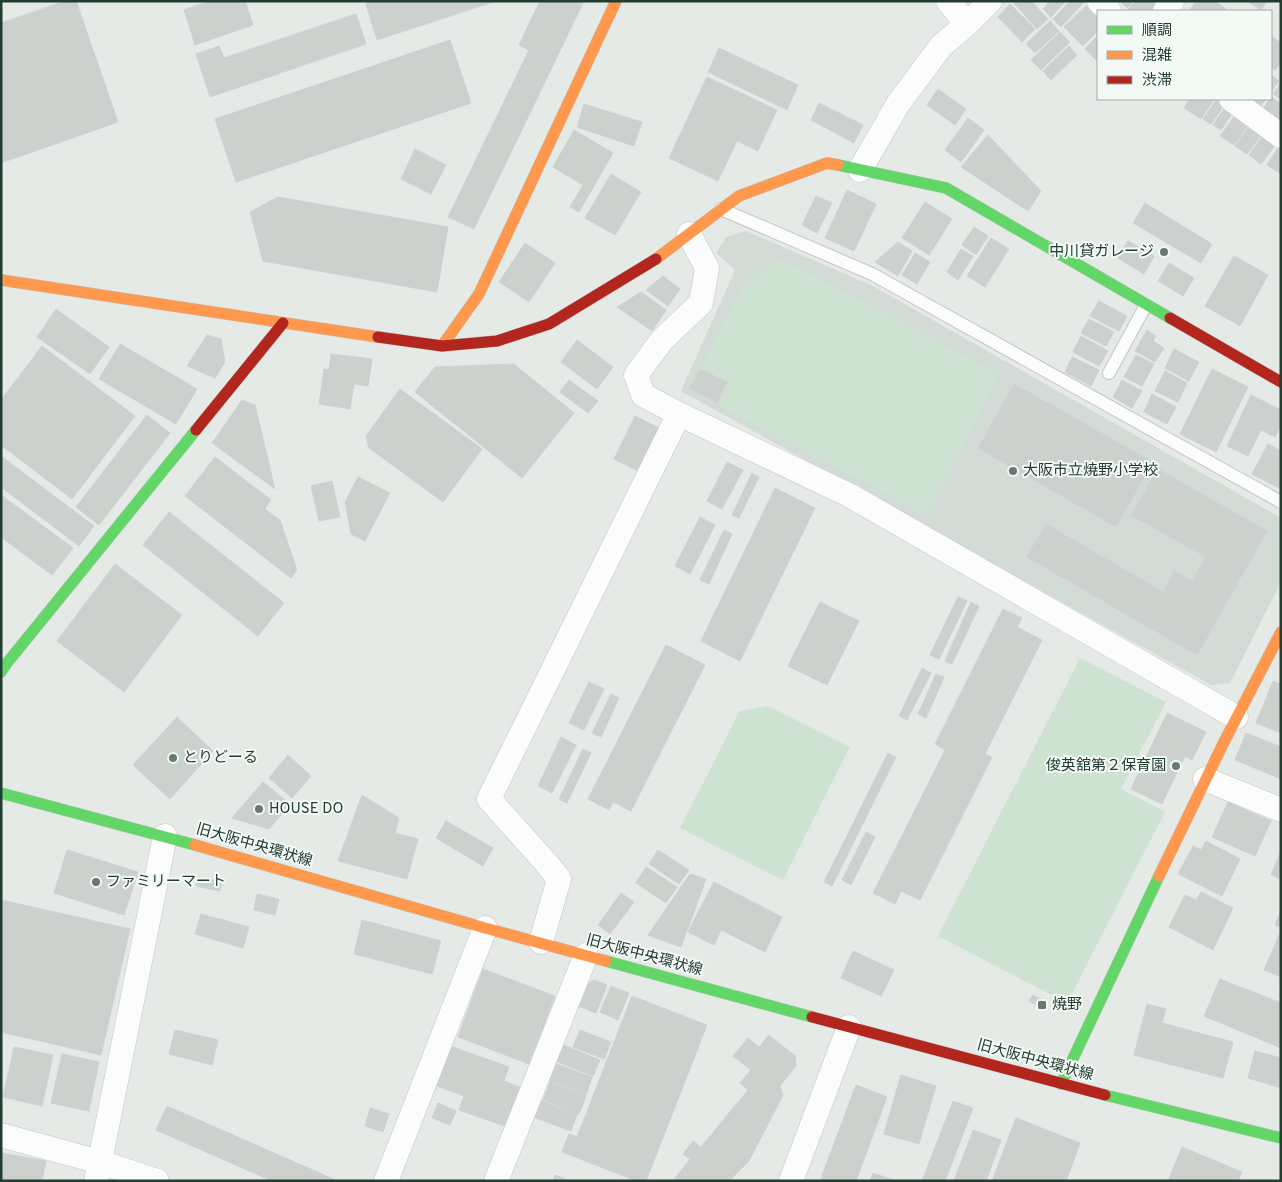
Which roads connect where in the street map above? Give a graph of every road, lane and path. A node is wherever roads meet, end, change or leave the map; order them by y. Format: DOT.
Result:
graph roads {
  1 [pos="616,1"];
  2 [pos="948,1"];
  3 [pos="990,1"];
  4 [pos="1099,1"];
  5 [pos="1108,10"];
  6 [pos="967,24"];
  7 [pos="1232,100"];
  8 [pos="1281,136"];
  9 [pos="860,170"];
  10 [pos="721,210"];
  11 [pos="689,234"];
  12 [pos="1,280"];
  13 [pos="1146,304"];
  14 [pos="283,323"];
  15 [pos="442,346"];
  16 [pos="1109,373"];
  17 [pos="1281,382"];
  18 [pos="680,414"];
  19 [pos="1281,502"];
  20 [pos="1281,632"];
  21 [pos="1,672"];
  22 [pos="1236,717"];
  23 [pos="1205,778"];
  24 [pos="1,794"];
  25 [pos="1281,810"];
  26 [pos="166,836"];
  27 [pos="485,928"];
  28 [pos="541,942"];
  29 [pos="586,955"];
  30 [pos="849,1028"];
  31 [pos="1061,1084"];
  32 [pos="1,1135"];
  33 [pos="1281,1138"];
  34 [pos="98,1171"];
  35 [pos="157,1181"];
  36 [pos="386,1181"];
  37 [pos="496,1181"];
  38 [pos="791,1181"];
  1 -- 15 [label="street"];
  2 -- 6 [label="street"];
  3 -- 6 [label="street"];
  4 -- 5 [label="street"];
  6 -- 9 [label="street"];
  7 -- 8 [label="street"];
  9 -- 10 [label="street"];
  9 -- 13 [label="street"];
  10 -- 11 [label="street"];
  10 -- 19 [label="lane"];
  11 -- 15 [label="street"];
  11 -- 18 [label="street"];
  12 -- 14 [label="street"];
  13 -- 16 [label="lane"];
  13 -- 17 [label="street"];
  14 -- 15 [label="street"];
  14 -- 21 [label="street"];
  18 -- 22 [label="street"];
  18 -- 28 [label="street"];
  20 -- 22 [label="street"];
  22 -- 23 [label="street"];
  23 -- 25 [label="street"];
  23 -- 31 [label="street"];
  24 -- 26 [label="street, 旧大阪中央環状線"];
  26 -- 27 [label="street, 旧大阪中央環状線"];
  26 -- 34 [label="street"];
  27 -- 28 [label="street, 旧大阪中央環状線"];
  27 -- 36 [label="street"];
  28 -- 29 [label="street, 旧大阪中央環状線"];
  29 -- 30 [label="street, 旧大阪中央環状線"];
  29 -- 37 [label="street"];
  30 -- 31 [label="street, 旧大阪中央環状線"];
  30 -- 38 [label="street"];
  31 -- 33 [label="street, 旧大阪中央環状線"];
  32 -- 34 [label="street"];
  34 -- 35 [label="street"];
}
